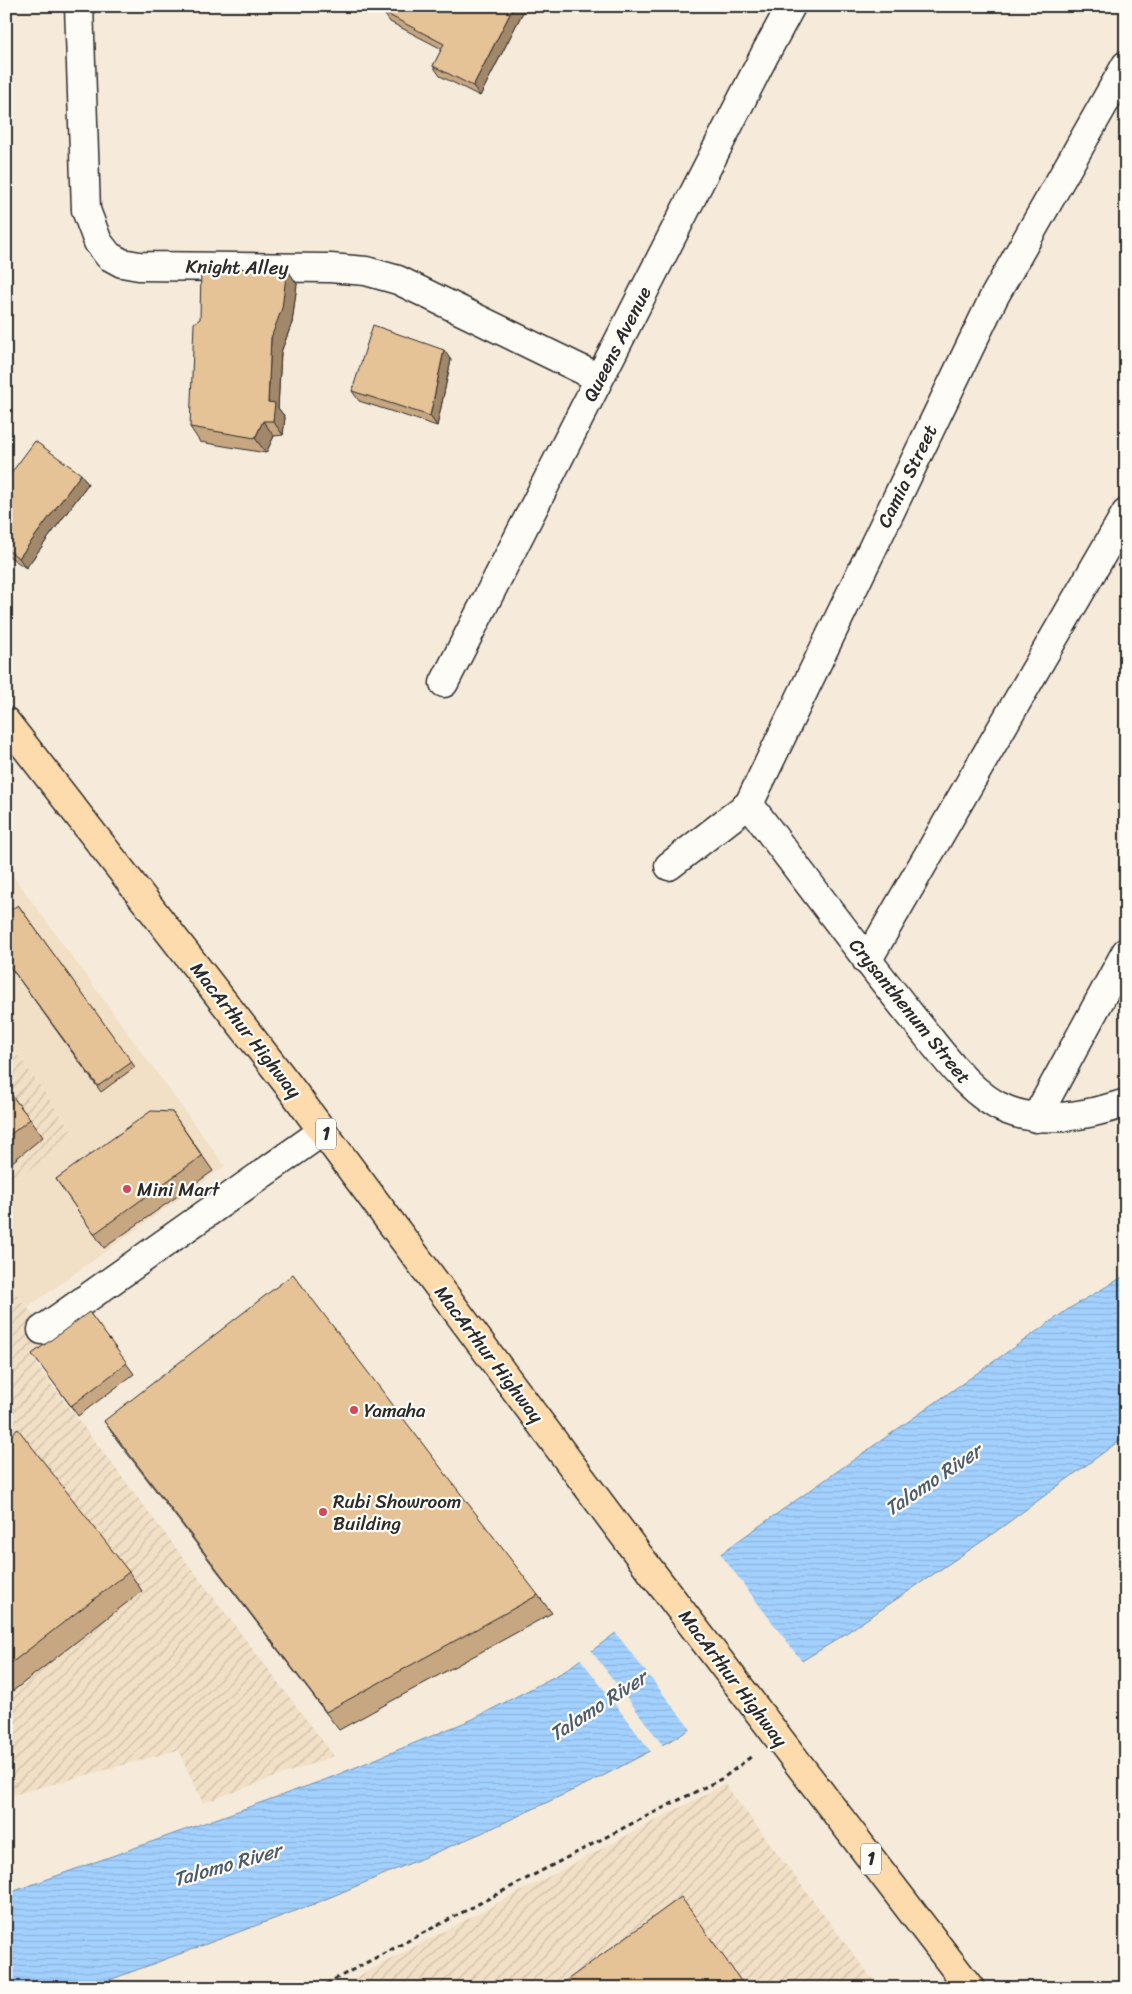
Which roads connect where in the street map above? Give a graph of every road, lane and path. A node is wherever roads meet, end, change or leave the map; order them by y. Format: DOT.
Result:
graph roads {
  1 [pos="79,6"];
  2 [pos="792,6"];
  3 [pos="1126,65"];
  4 [pos="599,378"];
  5 [pos="1126,513"];
  6 [pos="444,683"];
  7 [pos="6,722"];
  8 [pos="749,804"];
  9 [pos="669,866"];
  10 [pos="1126,952"];
  11 [pos="867,961"];
  12 [pos="1126,1103"];
  13 [pos="1036,1118"];
  14 [pos="323,1132"];
  15 [pos="42,1330"];
  16 [pos="775,1733"];
  17 [pos="318,1988"];
  18 [pos="970,1988"];
  1 -- 4 [label="street, Knight Alley"];
  2 -- 4 [label="street, Queens Avenue"];
  3 -- 8 [label="street, Camia Street"];
  4 -- 6 [label="street, Queens Avenue"];
  5 -- 11 [label="street"];
  7 -- 14 [label="highway, MacArthur Highway / 1"];
  8 -- 9 [label="street, Camia Street"];
  8 -- 11 [label="street, Crysanthenum Street"];
  10 -- 13 [label="street"];
  11 -- 13 [label="street, Crysanthenum Street"];
  12 -- 13 [label="street, Crysanthenum Street"];
  14 -- 15 [label="street"];
  14 -- 16 [label="highway, MacArthur Highway / 1"];
  16 -- 17 [label="path"];
  16 -- 18 [label="highway, MacArthur Highway / 1"];
}
